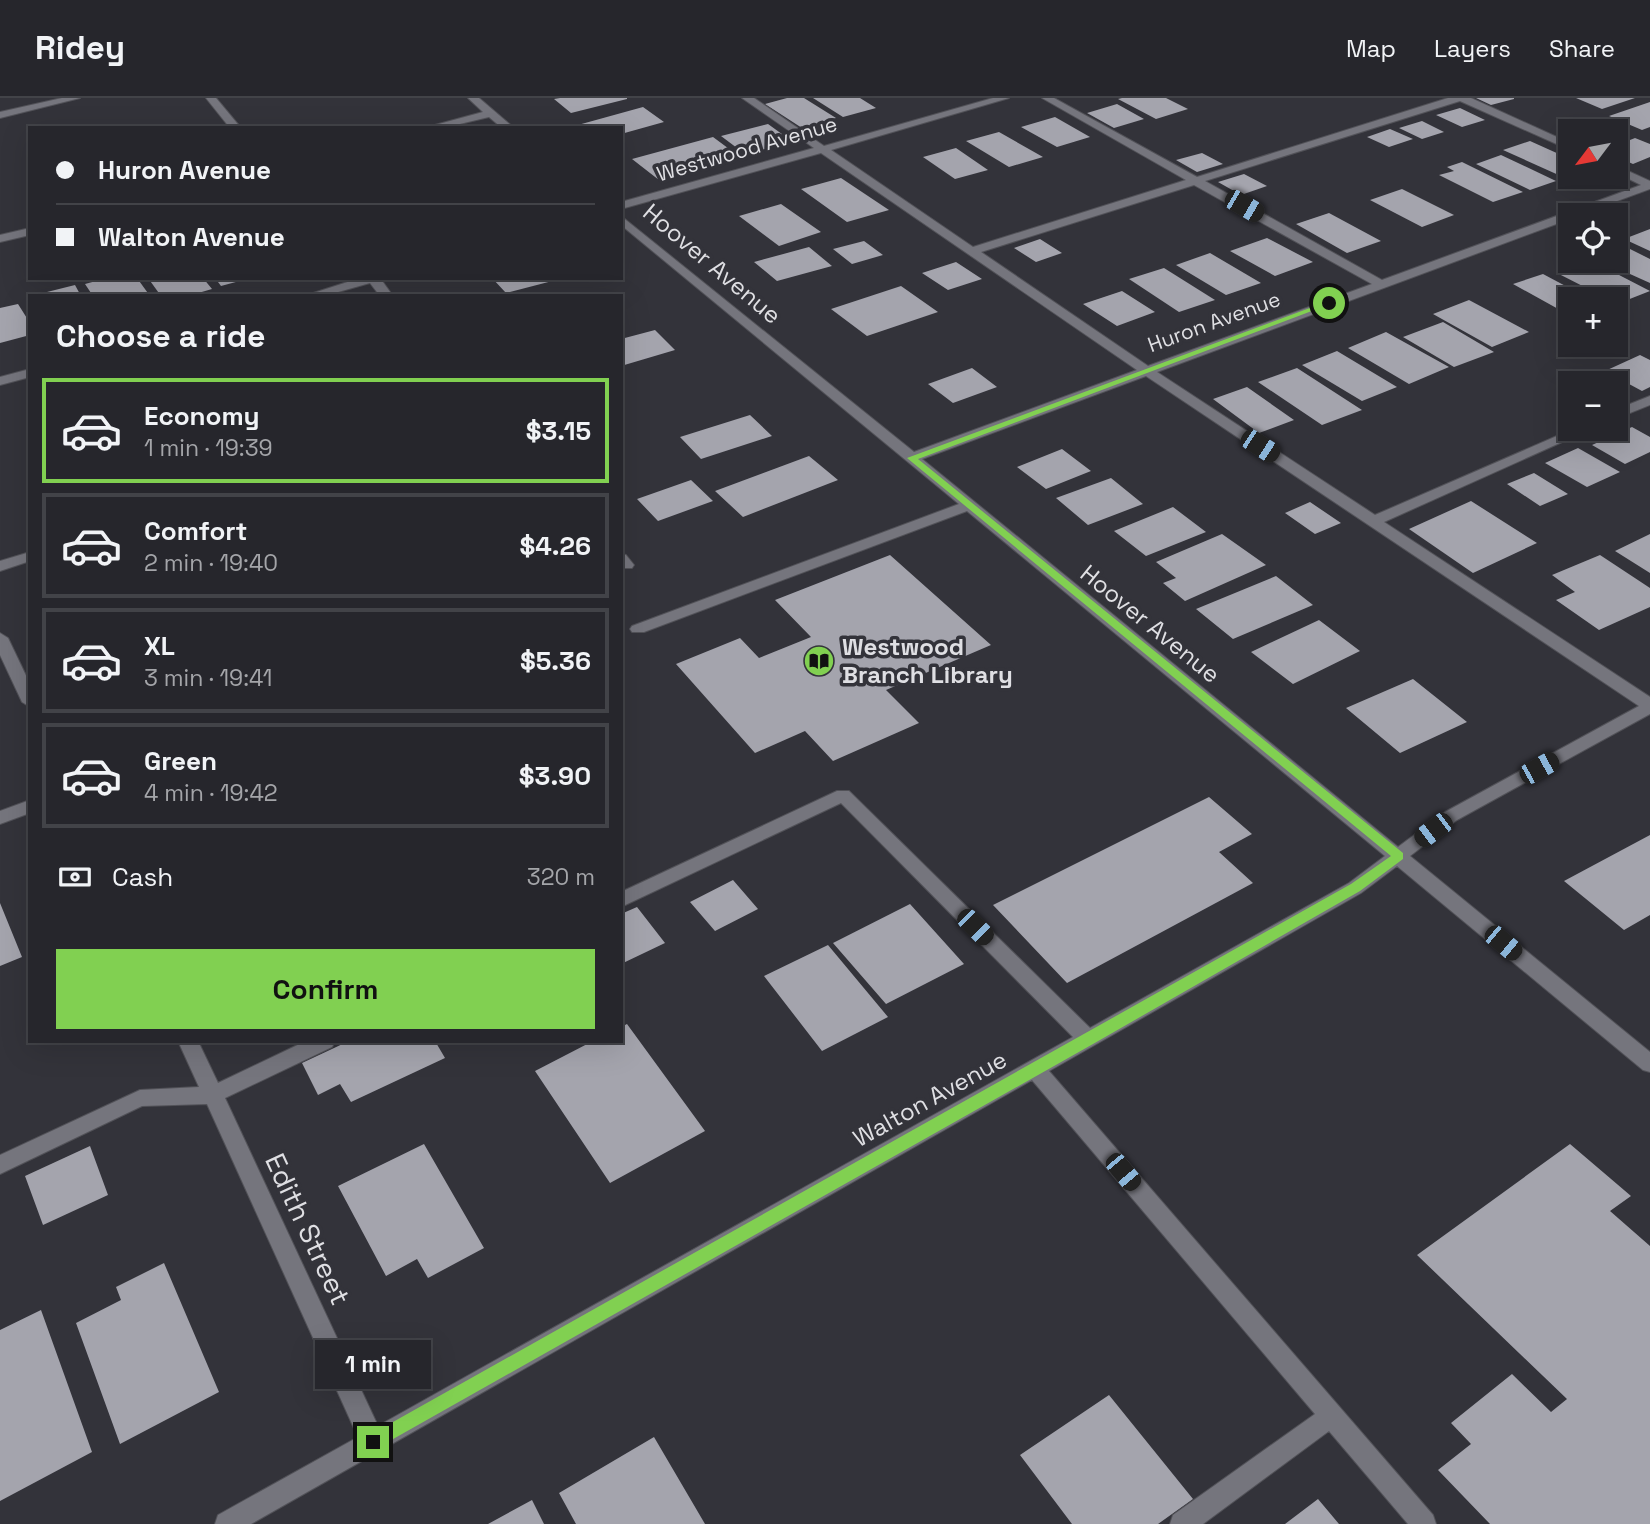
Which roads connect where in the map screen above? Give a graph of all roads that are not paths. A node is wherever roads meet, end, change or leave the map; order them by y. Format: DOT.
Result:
graph roads {
  1 [pos="75,98"];
  2 [pos="211,98"];
  3 [pos="473,98"];
  4 [pos="747,98"];
  5 [pos="1004,98"];
  6 [pos="1047,98"];
  7 [pos="1458,98"];
  8 [pos="1463,98"];
  9 [pos="491,113"];
  10 [pos="0,115"];
  11 [pos="234,126"];
  12 [pos="437,126"];
  13 [pos="507,126"];
  14 [pos="1558,142"];
  15 [pos="822,150"];
  16 [pos="1628,174"];
  17 [pos="1198,180"];
  18 [pos="1650,185"];
  19 [pos="623,205"];
  20 [pos="623,221"];
  21 [pos="28,232"];
  22 [pos="0,239"];
  23 [pos="972,251"];
  24 [pos="366,280"];
  25 [pos="375,280"];
  26 [pos="1381,284"];
  27 [pos="317,294"];
  28 [pos="385,294"];
  29 [pos="1147,371"];
  30 [pos="28,374"];
  31 [pos="0,381"];
  32 [pos="1650,400"];
  33 [pos="1628,409"];
  34 [pos="1558,440"];
  35 [pos="911,458"];
  36 [pos="969,505"];
  37 [pos="1374,521"];
  38 [pos="28,557"];
  39 [pos="0,566"];
  40 [pos="638,629"];
  41 [pos="0,638"];
  42 [pos="28,698"];
  43 [pos="1650,706"];
  44 [pos="28,807"];
  45 [pos="0,818"];
  46 [pos="1399,856"];
  47 [pos="623,899"];
  48 [pos="1089,1040"];
  49 [pos="189,1043"];
  50 [pos="321,1043"];
  51 [pos="1650,1064"];
  52 [pos="1036,1070"];
  53 [pos="212,1095"];
  54 [pos="0,1165"];
  55 [pos="1331,1416"];
  56 [pos="373,1442"];
  57 [pos="227,1524"];
  58 [pos="1182,1524"];
  59 [pos="1424,1524"];
  1 -- 10 [label="street"];
  2 -- 11 [label="street"];
  3 -- 9 [label="street"];
  4 -- 15 [label="street"];
  5 -- 15 [label="street, Westwood Avenue"];
  6 -- 17 [label="street"];
  7 -- 17 [label="street"];
  8 -- 14 [label="street"];
  9 -- 12 [label="street"];
  9 -- 13 [label="street"];
  15 -- 19 [label="street, Westwood Avenue"];
  15 -- 23 [label="street"];
  16 -- 18 [label="street"];
  17 -- 23 [label="street"];
  17 -- 26 [label="street"];
  18 -- 26 [label="street, Huron Avenue"];
  20 -- 35 [label="street, Hoover Avenue"];
  21 -- 22 [label="street"];
  23 -- 29 [label="street"];
  24 -- 27 [label="street"];
  25 -- 28 [label="street"];
  26 -- 29 [label="street, Huron Avenue"];
  29 -- 35 [label="street, Huron Avenue"];
  29 -- 37 [label="street"];
  30 -- 31 [label="street"];
  32 -- 33 [label="street"];
  34 -- 37 [label="street"];
  35 -- 36 [label="street, Hoover Avenue"];
  36 -- 40 [label="street"];
  36 -- 46 [label="street, Hoover Avenue"];
  37 -- 43 [label="street"];
  38 -- 39 [label="street"];
  41 -- 42 [label="street"];
  43 -- 46 [label="street, Walton Avenue"];
  44 -- 45 [label="street"];
  46 -- 48 [label="street, Walton Avenue"];
  46 -- 51 [label="street, Hoover Avenue"];
  47 -- 48 [label="street"];
  48 -- 52 [label="street, Walton Avenue"];
  49 -- 53 [label="street, Edith Street"];
  50 -- 53 [label="street"];
  52 -- 55 [label="street"];
  52 -- 56 [label="street, Walton Avenue"];
  53 -- 54 [label="street"];
  53 -- 56 [label="street, Edith Street"];
  55 -- 58 [label="street"];
  55 -- 59 [label="street"];
  56 -- 57 [label="street, Walton Avenue"];
}
